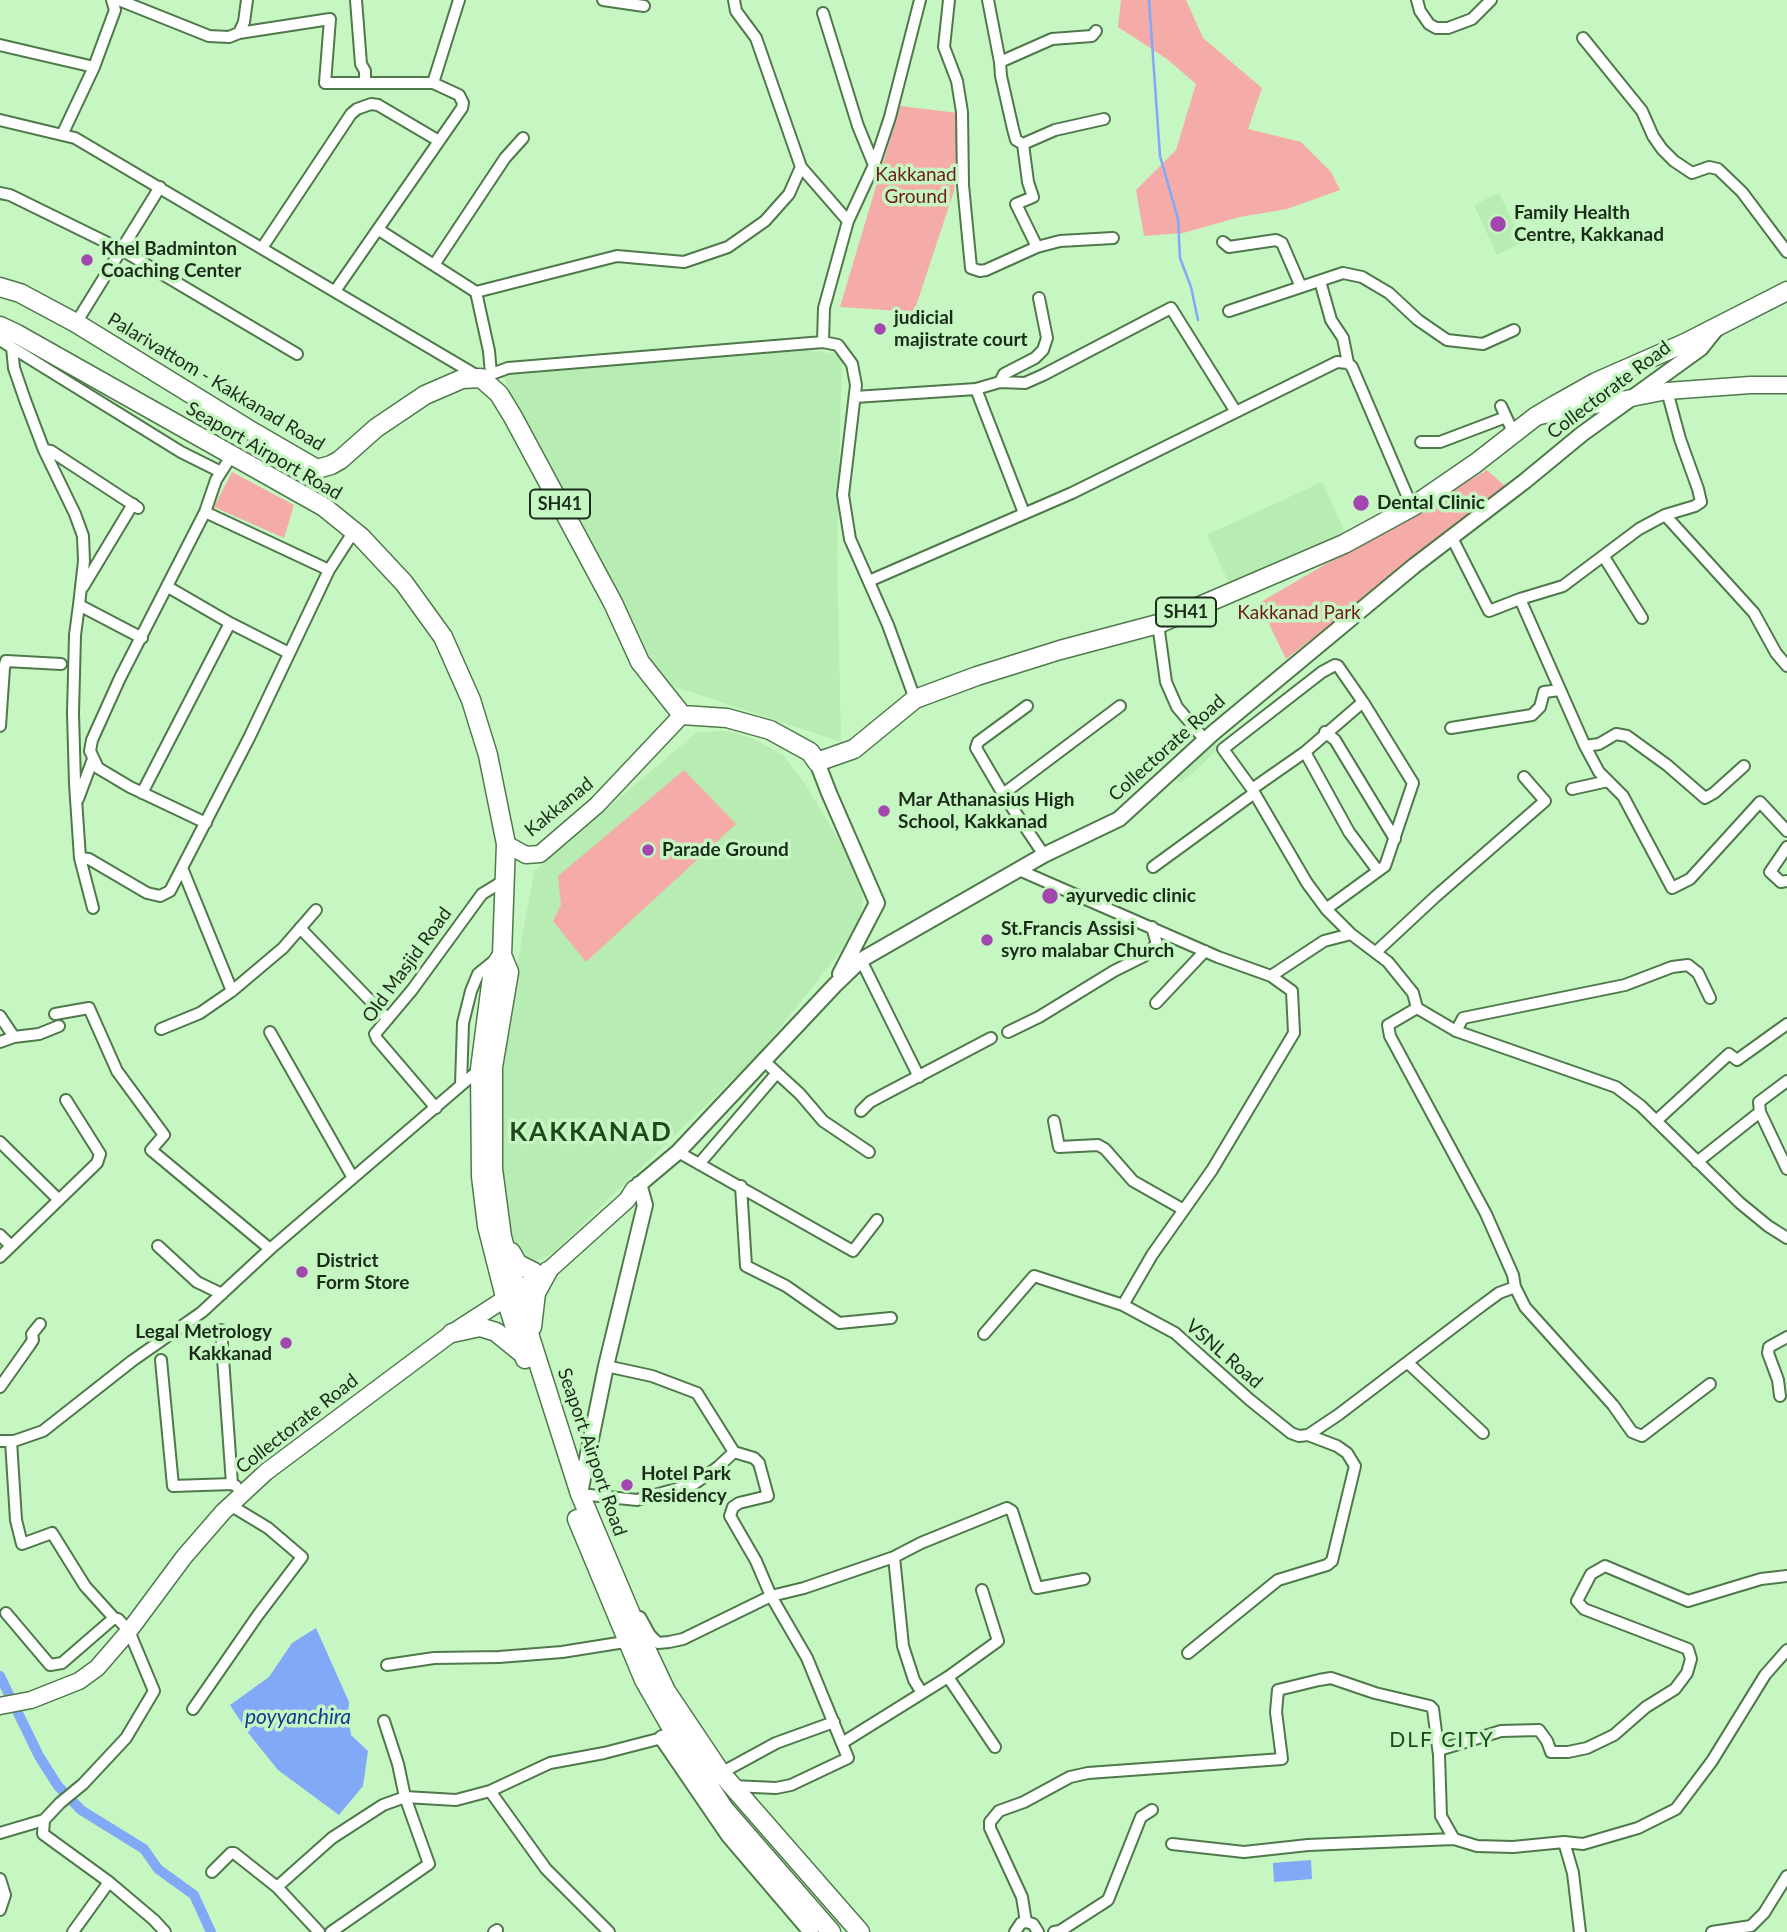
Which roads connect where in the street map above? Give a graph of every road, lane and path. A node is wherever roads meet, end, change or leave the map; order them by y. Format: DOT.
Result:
graph roads {
  1 [pos="112,0"];
  2 [pos="119,0"];
  3 [pos="247,0"];
  4 [pos="356,0"];
  5 [pos="459,0"];
  6 [pos="603,0"];
  7 [pos="734,0"];
  8 [pos="920,0"];
  9 [pos="949,0"];
  10 [pos="988,0"];
  11 [pos="1417,0"];
  12 [pos="1491,0"];
  13 [pos="644,6"];
  14 [pos="823,13"];
  15 [pos="1096,31"];
  16 [pos="239,33"];
  17 [pos="1583,38"];
  18 [pos="0,45"];
  19 [pos="1000,62"];
  20 [pos="94,67"];
  21 [pos="365,83"];
  22 [pos="433,83"];
  23 [pos="1104,119"];
  24 [pos="0,120"];
  25 [pos="62,135"];
  26 [pos="523,138"];
  27 [pos="439,141"];
  28 [pos="1023,144"];
  29 [pos="874,164"];
  30 [pos="801,167"];
  31 [pos="160,187"];
  32 [pos="0,193"];
  33 [pos="848,221"];
  34 [pos="379,230"];
  35 [pos="1113,238"];
  36 [pos="1223,242"];
  37 [pos="1037,247"];
  38 [pos="262,248"];
  39 [pos="120,249"];
  40 [pos="1787,252"];
  41 [pos="434,265"];
  42 [pos="1320,281"];
  43 [pos="0,287"];
  44 [pos="1301,287"];
  45 [pos="335,291"];
  46 [pos="1787,291"];
  47 [pos="476,292"];
  48 [pos="1039,299"];
  49 [pos="1229,312"];
  50 [pos="76,323"];
  51 [pos="0,326"];
  52 [pos="1718,327"];
  53 [pos="1514,330"];
  54 [pos="0,340"];
  55 [pos="824,342"];
  56 [pos="12,347"];
  57 [pos="297,354"];
  58 [pos="1348,363"];
  59 [pos="486,376"];
  60 [pos="1000,382"];
  61 [pos="1786,386"];
  62 [pos="976,389"];
  63 [pos="1667,391"];
  64 [pos="1635,396"];
  65 [pos="855,397"];
  66 [pos="1236,412"];
  67 [pos="1535,417"];
  68 [pos="1507,419"];
  69 [pos="248,429"];
  70 [pos="1421,442"];
  71 [pos="44,450"];
  72 [pos="232,456"];
  73 [pos="221,472"];
  74 [pos="1412,507"];
  75 [pos="205,512"];
  76 [pos="1024,513"];
  77 [pos="1665,515"];
  78 [pos="354,531"];
  79 [pos="1451,536"];
  80 [pos="1604,557"];
  81 [pos="329,570"];
  82 [pos="869,582"];
  83 [pos="168,587"];
  84 [pos="80,593"];
  85 [pos="1520,598"];
  86 [pos="79,605"];
  87 [pos="1642,618"];
  88 [pos="230,624"];
  89 [pos="1158,624"];
  90 [pos="142,638"];
  91 [pos="289,653"];
  92 [pos="61,664"];
  93 [pos="1787,666"];
  94 [pos="1560,690"];
  95 [pos="915,699"];
  96 [pos="1363,702"];
  97 [pos="1027,706"];
  98 [pos="1120,706"];
  99 [pos="682,715"];
  100 [pos="0,726"];
  101 [pos="1451,728"];
  102 [pos="1325,732"];
  103 [pos="1205,740"];
  104 [pos="1585,746"];
  105 [pos="1305,752"];
  106 [pos="93,759"];
  107 [pos="817,761"];
  108 [pos="1744,766"];
  109 [pos="1524,777"];
  110 [pos="1608,782"];
  111 [pos="1572,789"];
  112 [pos="1253,791"];
  113 [pos="142,793"];
  114 [pos="1003,794"];
  115 [pos="76,802"];
  116 [pos="205,823"];
  117 [pos="1787,831"];
  118 [pos="1395,839"];
  119 [pos="506,844"];
  120 [pos="1787,848"];
  121 [pos="1044,855"];
  122 [pos="80,858"];
  123 [pos="1153,867"];
  124 [pos="182,868"];
  125 [pos="1019,870"];
  126 [pos="1378,871"];
  127 [pos="505,880"];
  128 [pos="1787,881"];
  129 [pos="93,908"];
  130 [pos="316,909"];
  131 [pos="1326,909"];
  132 [pos="1152,927"];
  133 [pos="300,928"];
  134 [pos="1351,934"];
  135 [pos="1205,951"];
  136 [pos="1376,952"];
  137 [pos="502,955"];
  138 [pos="861,960"];
  139 [pos="1271,976"];
  140 [pos="835,985"];
  141 [pos="232,991"];
  142 [pos="1710,998"];
  143 [pos="1156,1003"];
  144 [pos="1417,1008"];
  145 [pos="0,1016"];
  146 [pos="388,1019"];
  147 [pos="1787,1024"];
  148 [pos="161,1029"];
  149 [pos="1456,1031"];
  150 [pos="271,1032"];
  151 [pos="1007,1032"];
  152 [pos="14,1037"];
  153 [pos="991,1038"];
  154 [pos="0,1042"];
  155 [pos="764,1062"];
  156 [pos="480,1069"];
  157 [pos="776,1074"];
  158 [pos="919,1077"];
  159 [pos="1787,1081"];
  160 [pos="461,1084"];
  161 [pos="66,1100"];
  162 [pos="436,1108"];
  163 [pos="861,1111"];
  164 [pos="1760,1112"];
  165 [pos="1054,1121"];
  166 [pos="1656,1121"];
  167 [pos="0,1142"];
  168 [pos="678,1152"];
  169 [pos="869,1152"];
  170 [pos="1697,1162"];
  171 [pos="699,1164"];
  172 [pos="1787,1169"];
  173 [pos="354,1178"];
  174 [pos="741,1186"];
  175 [pos="638,1188"];
  176 [pos="59,1200"];
  177 [pos="1184,1210"];
  178 [pos="877,1220"];
  179 [pos="1785,1231"];
  180 [pos="0,1235"];
  181 [pos="502,1237"];
  182 [pos="159,1246"];
  183 [pos="11,1247"];
  184 [pos="270,1250"];
  185 [pos="0,1258"];
  186 [pos="541,1271"];
  187 [pos="1515,1287"];
  188 [pos="510,1291"];
  189 [pos="222,1294"];
  190 [pos="1123,1305"];
  191 [pos="891,1318"];
  192 [pos="40,1324"];
  193 [pos="221,1331"];
  194 [pos="452,1334"];
  195 [pos="984,1334"];
  196 [pos="1787,1337"];
  197 [pos="527,1347"];
  198 [pos="161,1360"];
  199 [pos="1408,1363"];
  200 [pos="606,1366"];
  201 [pos="1710,1384"];
  202 [pos="0,1387"];
  203 [pos="1780,1396"];
  204 [pos="1483,1433"];
  205 [pos="1308,1435"];
  206 [pos="5,1441"];
  207 [pos="734,1452"];
  208 [pos="580,1494"];
  209 [pos="230,1505"];
  210 [pos="894,1557"];
  211 [pos="1787,1576"];
  212 [pos="1084,1579"];
  213 [pos="982,1590"];
  214 [pos="624,1595"];
  215 [pos="771,1596"];
  216 [pos="6,1613"];
  217 [pos="114,1618"];
  218 [pos="129,1631"];
  219 [pos="634,1640"];
  220 [pos="1787,1650"];
  221 [pos="1188,1653"];
  222 [pos="387,1665"];
  223 [pos="948,1678"];
  224 [pos="922,1693"];
  225 [pos="4,1705"];
  226 [pos="193,1709"];
  227 [pos="384,1721"];
  228 [pos="834,1722"];
  229 [pos="668,1736"];
  230 [pos="842,1743"];
  231 [pos="995,1747"];
  232 [pos="1439,1750"];
  233 [pos="727,1779"];
  234 [pos="490,1791"];
  235 [pos="405,1797"];
  236 [pos="1152,1810"];
  237 [pos="44,1820"];
  238 [pos="0,1833"];
  239 [pos="1454,1839"];
  240 [pos="1564,1842"];
  241 [pos="1172,1844"];
  242 [pos="212,1872"];
  243 [pos="1787,1875"];
  244 [pos="0,1879"];
  245 [pos="109,1882"];
  246 [pos="277,1887"];
  247 [pos="0,1910"];
  248 [pos="1026,1922"];
  249 [pos="851,1929"];
  250 [pos="73,1932"];
  251 [pos="165,1932"];
  252 [pos="318,1932"];
  253 [pos="331,1932"];
  254 [pos="609,1932"];
  255 [pos="811,1932"];
  256 [pos="831,1932"];
  257 [pos="1014,1932"];
  258 [pos="1038,1932"];
  259 [pos="1054,1932"];
  260 [pos="1580,1932"];
  261 [pos="1712,1932"];
  1 -- 20 [label="street"];
  2 -- 16 [label="street"];
  3 -- 16 [label="street"];
  4 -- 21 [label="street"];
  5 -- 22 [label="street"];
  6 -- 13 [label="street"];
  7 -- 30 [label="street"];
  8 -- 29 [label="street"];
  9 -- 37 [label="street"];
  10 -- 19 [label="street"];
  11 -- 12 [label="street"];
  14 -- 29 [label="street"];
  15 -- 19 [label="street"];
  16 -- 21 [label="street"];
  17 -- 40 [label="street"];
  18 -- 20 [label="street"];
  19 -- 28 [label="street"];
  20 -- 25 [label="street"];
  21 -- 22 [label="street"];
  22 -- 27 [label="street"];
  23 -- 28 [label="street"];
  24 -- 25 [label="street"];
  25 -- 31 [label="street"];
  26 -- 41 [label="street"];
  27 -- 34 [label="street"];
  27 -- 38 [label="street"];
  28 -- 37 [label="street"];
  29 -- 33 [label="street"];
  30 -- 33 [label="street"];
  30 -- 47 [label="street"];
  31 -- 38 [label="street"];
  31 -- 39 [label="street"];
  32 -- 39 [label="street"];
  33 -- 55 [label="street"];
  34 -- 41 [label="street"];
  34 -- 45 [label="street"];
  35 -- 37 [label="street"];
  36 -- 44 [label="street"];
  38 -- 45 [label="street"];
  39 -- 50 [label="street"];
  39 -- 57 [label="street"];
  41 -- 47 [label="street"];
  42 -- 44 [label="street"];
  42 -- 53 [label="street"];
  42 -- 58 [label="street"];
  43 -- 50 [label="main road, Palarivattom - Kakkanad Road"];
  44 -- 49 [label="street"];
  45 -- 59 [label="street"];
  46 -- 52 [label="main road, SH41"];
  47 -- 59 [label="street"];
  48 -- 60 [label="street"];
  50 -- 69 [label="main road, Palarivattom - Kakkanad Road"];
  51 -- 72 [label="main road, Seaport Airport Road"];
  52 -- 64 [label="street, Collectorate Road"];
  52 -- 67 [label="main road, SH41"];
  54 -- 56 [label="street"];
  55 -- 59 [label="street"];
  55 -- 65 [label="street"];
  56 -- 71 [label="street"];
  56 -- 73 [label="street"];
  58 -- 66 [label="street"];
  58 -- 74 [label="street"];
  59 -- 69 [label="main road, Palarivattom - Kakkanad Road"];
  59 -- 99 [label="main road, SH41"];
  60 -- 62 [label="street"];
  60 -- 66 [label="street"];
  61 -- 63 [label="main road"];
  62 -- 65 [label="street"];
  62 -- 76 [label="street"];
  63 -- 64 [label="main road"];
  63 -- 77 [label="street"];
  64 -- 67 [label="main road"];
  64 -- 79 [label="street, Collectorate Road"];
  65 -- 82 [label="street"];
  66 -- 76 [label="street"];
  67 -- 68 [label="main road, SH41"];
  68 -- 70 [label="street"];
  68 -- 74 [label="main road, SH41"];
  69 -- 72 [label="main road"];
  71 -- 84 [label="street"];
  71 -- 84 [label="street"];
  72 -- 73 [label="street"];
  72 -- 78 [label="main road, Seaport Airport Road"];
  73 -- 75 [label="street"];
  74 -- 89 [label="main road, SH41"];
  75 -- 81 [label="street"];
  75 -- 83 [label="street"];
  76 -- 82 [label="street"];
  77 -- 80 [label="street"];
  77 -- 93 [label="street"];
  78 -- 81 [label="street"];
  78 -- 119 [label="main road, Seaport Airport Road"];
  79 -- 85 [label="street"];
  79 -- 103 [label="street, Collectorate Road"];
  80 -- 85 [label="street"];
  80 -- 87 [label="street"];
  81 -- 91 [label="street"];
  82 -- 95 [label="street"];
  83 -- 88 [label="street"];
  83 -- 90 [label="street"];
  84 -- 86 [label="street"];
  85 -- 94 [label="street"];
  86 -- 90 [label="street"];
  86 -- 115 [label="street"];
  88 -- 91 [label="street"];
  88 -- 113 [label="street"];
  89 -- 95 [label="main road, SH41"];
  89 -- 103 [label="street"];
  90 -- 106 [label="street"];
  91 -- 116 [label="street"];
  92 -- 100 [label="street"];
  94 -- 101 [label="street"];
  94 -- 104 [label="street"];
  95 -- 107 [label="main road, SH41"];
  96 -- 102 [label="street"];
  96 -- 112 [label="street"];
  96 -- 118 [label="street"];
  97 -- 114 [label="street"];
  98 -- 114 [label="street"];
  99 -- 107 [label="main road"];
  99 -- 119 [label="main road, Kakkanad"];
  102 -- 105 [label="street"];
  102 -- 118 [label="street"];
  103 -- 121 [label="street, Collectorate Road"];
  104 -- 108 [label="street"];
  104 -- 110 [label="street"];
  105 -- 112 [label="street"];
  105 -- 126 [label="street"];
  106 -- 113 [label="street"];
  106 -- 115 [label="street"];
  107 -- 140 [label="street"];
  109 -- 136 [label="street"];
  110 -- 111 [label="street"];
  110 -- 117 [label="street"];
  112 -- 123 [label="street"];
  112 -- 131 [label="street"];
  113 -- 116 [label="street"];
  114 -- 121 [label="street"];
  115 -- 122 [label="street"];
  116 -- 124 [label="street"];
  118 -- 126 [label="street"];
  119 -- 127 [label="main road, Seaport Airport Road"];
  120 -- 128 [label="street"];
  121 -- 125 [label="street, Collectorate Road"];
  122 -- 124 [label="street"];
  122 -- 129 [label="street"];
  124 -- 141 [label="street"];
  125 -- 132 [label="street"];
  125 -- 138 [label="street, Collectorate Road"];
  126 -- 131 [label="street"];
  127 -- 137 [label="main road, Seaport Airport Road"];
  127 -- 146 [label="street, Old Masjid Road"];
  130 -- 133 [label="street"];
  131 -- 134 [label="street"];
  132 -- 135 [label="street"];
  132 -- 151 [label="street"];
  133 -- 141 [label="street"];
  133 -- 146 [label="street"];
  134 -- 136 [label="street"];
  134 -- 139 [label="street"];
  135 -- 139 [label="street"];
  135 -- 143 [label="street"];
  136 -- 144 [label="street"];
  137 -- 156 [label="main road, Seaport Airport Road"];
  137 -- 160 [label="street"];
  137 -- 181 [label="main road, Seaport Airport Road"];
  138 -- 140 [label="street, Collectorate Road"];
  138 -- 158 [label="street"];
  139 -- 177 [label="street"];
  140 -- 155 [label="street, Collectorate Road"];
  141 -- 148 [label="street"];
  142 -- 149 [label="street"];
  144 -- 149 [label="street"];
  144 -- 187 [label="street"];
  145 -- 152 [label="street"];
  146 -- 162 [label="street, Old Masjid Road"];
  147 -- 166 [label="street"];
  149 -- 166 [label="street"];
  150 -- 173 [label="street"];
  152 -- 154 [label="street"];
  152 -- 184 [label="street"];
  153 -- 158 [label="street"];
  155 -- 157 [label="street"];
  155 -- 168 [label="street, Collectorate Road"];
  156 -- 160 [label="street"];
  156 -- 188 [label="main road, Seaport Airport Road"];
  157 -- 169 [label="street"];
  157 -- 171 [label="street"];
  158 -- 163 [label="street"];
  159 -- 164 [label="street"];
  160 -- 162 [label="street"];
  161 -- 176 [label="street"];
  162 -- 173 [label="street"];
  164 -- 170 [label="street"];
  164 -- 172 [label="street"];
  165 -- 177 [label="street"];
  166 -- 170 [label="street"];
  167 -- 176 [label="street"];
  168 -- 171 [label="street"];
  168 -- 175 [label="street, Collectorate Road"];
  170 -- 179 [label="street"];
  171 -- 174 [label="street"];
  173 -- 184 [label="street"];
  174 -- 178 [label="street"];
  174 -- 191 [label="street"];
  175 -- 186 [label="main road, Collectorate Road"];
  175 -- 200 [label="street"];
  176 -- 183 [label="street"];
  177 -- 190 [label="street"];
  180 -- 183 [label="street"];
  181 -- 186 [label="main road"];
  181 -- 188 [label="main road, Seaport Airport Road"];
  182 -- 189 [label="street"];
  183 -- 185 [label="street"];
  184 -- 189 [label="street"];
  186 -- 188 [label="main road, Collectorate Road"];
  186 -- 197 [label="main road"];
  187 -- 199 [label="street"];
  187 -- 201 [label="street"];
  188 -- 194 [label="main road, Collectorate Road"];
  188 -- 197 [label="main road, Seaport Airport Road"];
  189 -- 206 [label="street"];
  190 -- 195 [label="street, VSNL Road"];
  190 -- 205 [label="street, VSNL Road"];
  192 -- 202 [label="street"];
  193 -- 198 [label="street"];
  194 -- 197 [label="main road"];
  194 -- 209 [label="main road, Collectorate Road"];
  196 -- 203 [label="street"];
  197 -- 208 [label="main road, Seaport Airport Road"];
  197 -- 219 [label="main road, Seaport Airport Road"];
  199 -- 204 [label="street"];
  199 -- 205 [label="street"];
  200 -- 207 [label="street"];
  200 -- 208 [label="street"];
  205 -- 221 [label="street, VSNL Road"];
  206 -- 217 [label="street"];
  207 -- 208 [label="street"];
  207 -- 215 [label="street"];
  208 -- 214 [label="main road, Seaport Airport Road"];
  209 -- 218 [label="main road, Collectorate Road"];
  209 -- 226 [label="street"];
  210 -- 212 [label="street"];
  210 -- 215 [label="street"];
  210 -- 224 [label="street"];
  211 -- 232 [label="street"];
  213 -- 223 [label="street"];
  214 -- 215 [label="street"];
  214 -- 219 [label="main road, Seaport Airport Road"];
  215 -- 228 [label="street"];
  216 -- 217 [label="street"];
  217 -- 218 [label="street"];
  218 -- 225 [label="main road, Collectorate Road"];
  218 -- 237 [label="street"];
  219 -- 222 [label="street"];
  219 -- 229 [label="main road, Seaport Airport Road"];
  219 -- 233 [label="main road, Seaport Airport Road"];
  220 -- 240 [label="street"];
  223 -- 224 [label="street"];
  223 -- 231 [label="street"];
  224 -- 230 [label="street"];
  227 -- 235 [label="street"];
  228 -- 230 [label="street"];
  228 -- 233 [label="street"];
  229 -- 234 [label="street"];
  229 -- 255 [label="street"];
  229 -- 256 [label="main road, Seaport Airport Road"];
  230 -- 233 [label="street"];
  232 -- 239 [label="street"];
  232 -- 248 [label="street"];
  233 -- 249 [label="main road, Seaport Airport Road"];
  234 -- 235 [label="street"];
  234 -- 254 [label="street"];
  235 -- 246 [label="street"];
  235 -- 253 [label="street"];
  236 -- 259 [label="street"];
  237 -- 238 [label="street"];
  237 -- 245 [label="street"];
  239 -- 240 [label="street"];
  239 -- 241 [label="street"];
  240 -- 260 [label="street"];
  242 -- 246 [label="street"];
  243 -- 261 [label="street"];
  244 -- 247 [label="street"];
  245 -- 250 [label="street"];
  245 -- 251 [label="street"];
  246 -- 252 [label="street"];
  248 -- 257 [label="street"];
  248 -- 258 [label="street"];
}
